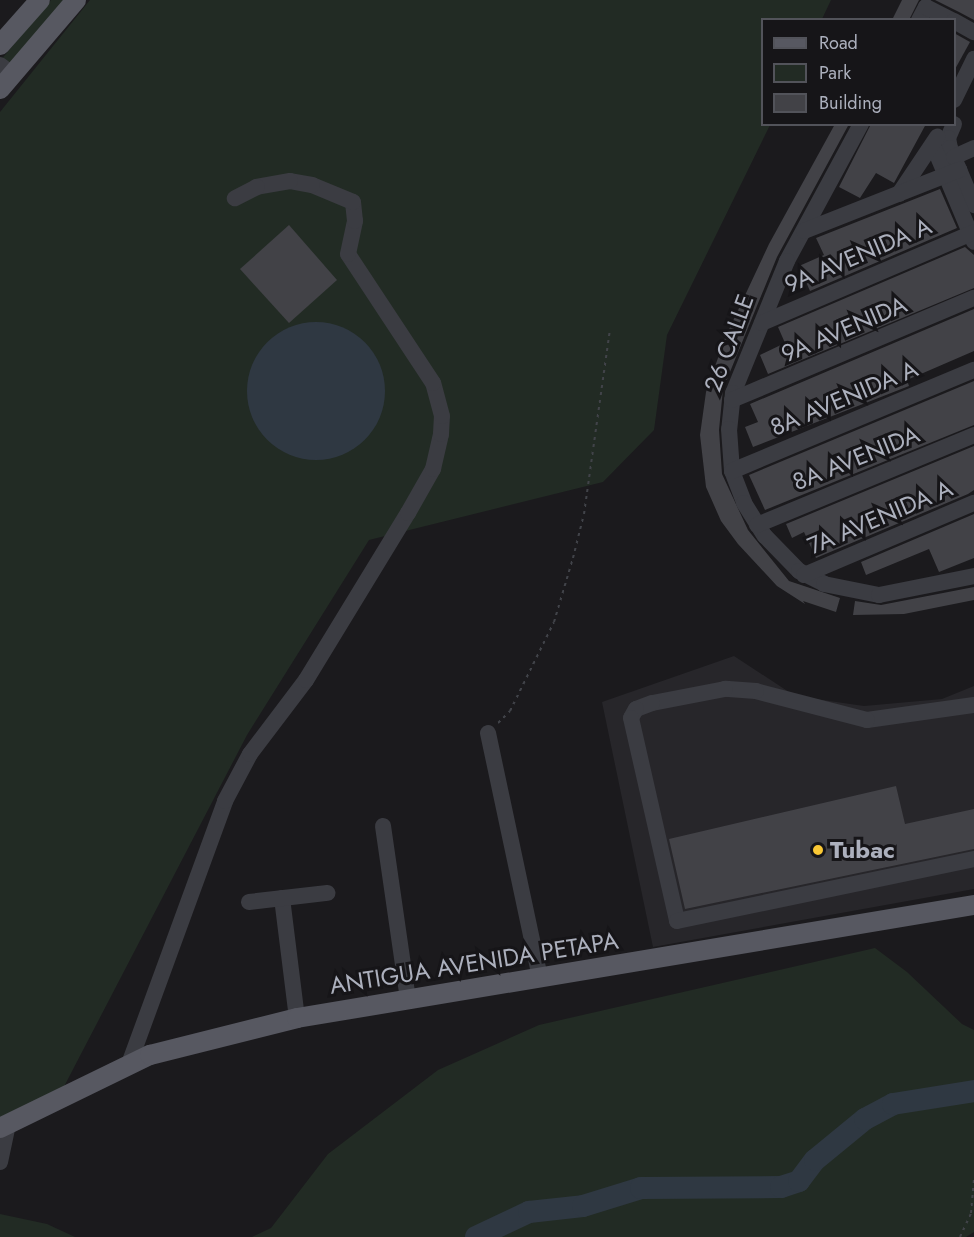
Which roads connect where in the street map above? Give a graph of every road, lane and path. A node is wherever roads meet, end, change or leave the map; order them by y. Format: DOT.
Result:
graph roads {
  1 [pos="40,0"];
  2 [pos="76,0"];
  3 [pos="920,18"];
  4 [pos="949,18"];
  5 [pos="956,22"];
  6 [pos="974,32"];
  7 [pos="0,45"];
  8 [pos="974,59"];
  9 [pos="4,76"];
  10 [pos="974,84"];
  11 [pos="956,96"];
  12 [pos="956,116"];
  13 [pos="860,126"];
  14 [pos="950,127"];
  15 [pos="933,145"];
  16 [pos="974,148"];
  17 [pos="953,168"];
  18 [pos="899,194"];
  19 [pos="236,198"];
  20 [pos="974,205"];
  21 [pos="804,231"];
  22 [pos="973,236"];
  23 [pos="974,298"];
  24 [pos="762,323"];
  25 [pos="610,330"];
  26 [pos="974,370"];
  27 [pos="732,400"];
  28 [pos="974,435"];
  29 [pos="732,471"];
  30 [pos="974,503"];
  31 [pos="757,525"];
  32 [pos="804,575"];
  33 [pos="974,576"];
  34 [pos="974,705"];
  35 [pos="488,733"];
  36 [pos="383,825"];
  37 [pos="974,860"];
  38 [pos="327,893"];
  39 [pos="282,898"];
  40 [pos="249,902"];
  41 [pos="974,905"];
  42 [pos="540,978"];
  43 [pos="408,999"];
  44 [pos="297,1018"];
  45 [pos="129,1064"];
  46 [pos="4,1126"];
  47 [pos="0,1162"];
  48 [pos="974,1178"];
  49 [pos="960,1237"];
  1 -- 7 [label="main road"];
  2 -- 9 [label="main road"];
  3 -- 4 [label="street"];
  5 -- 6 [label="street"];
  8 -- 11 [label="street"];
  10 -- 12 [label="street"];
  13 -- 21 [label="street, 26 CALLE"];
  14 -- 15 [label="street"];
  14 -- 17 [label="street"];
  15 -- 17 [label="street"];
  15 -- 18 [label="street"];
  16 -- 17 [label="street"];
  17 -- 18 [label="street"];
  17 -- 20 [label="street"];
  17 -- 22 [label="street"];
  18 -- 21 [label="street"];
  19 -- 45 [label="street"];
  21 -- 24 [label="street, 26 CALLE"];
  22 -- 24 [label="street, 9A AVENIDA A"];
  23 -- 27 [label="street, 9A AVENIDA"];
  24 -- 27 [label="street, 26 CALLE"];
  25 -- 35 [label="path"];
  26 -- 29 [label="street, 8A AVENIDA A"];
  27 -- 29 [label="street, 26 CALLE"];
  28 -- 31 [label="street, 8A AVENIDA"];
  29 -- 31 [label="street, 26 CALLE"];
  30 -- 32 [label="street, 7A AVENIDA A"];
  31 -- 32 [label="street, 26 CALLE"];
  32 -- 33 [label="street"];
  34 -- 37 [label="street"];
  35 -- 42 [label="street"];
  36 -- 43 [label="street"];
  38 -- 39 [label="street"];
  39 -- 40 [label="street"];
  39 -- 44 [label="street"];
  41 -- 42 [label="main road, ANTIGUA AVENIDA PETAPA"];
  42 -- 43 [label="main road, ANTIGUA AVENIDA PETAPA"];
  43 -- 44 [label="main road, ANTIGUA AVENIDA PETAPA"];
  44 -- 45 [label="main road, ANTIGUA AVENIDA PETAPA"];
  45 -- 46 [label="main road, ANTIGUA AVENIDA PETAPA"];
  46 -- 47 [label="street"];
  48 -- 49 [label="path"];
}
